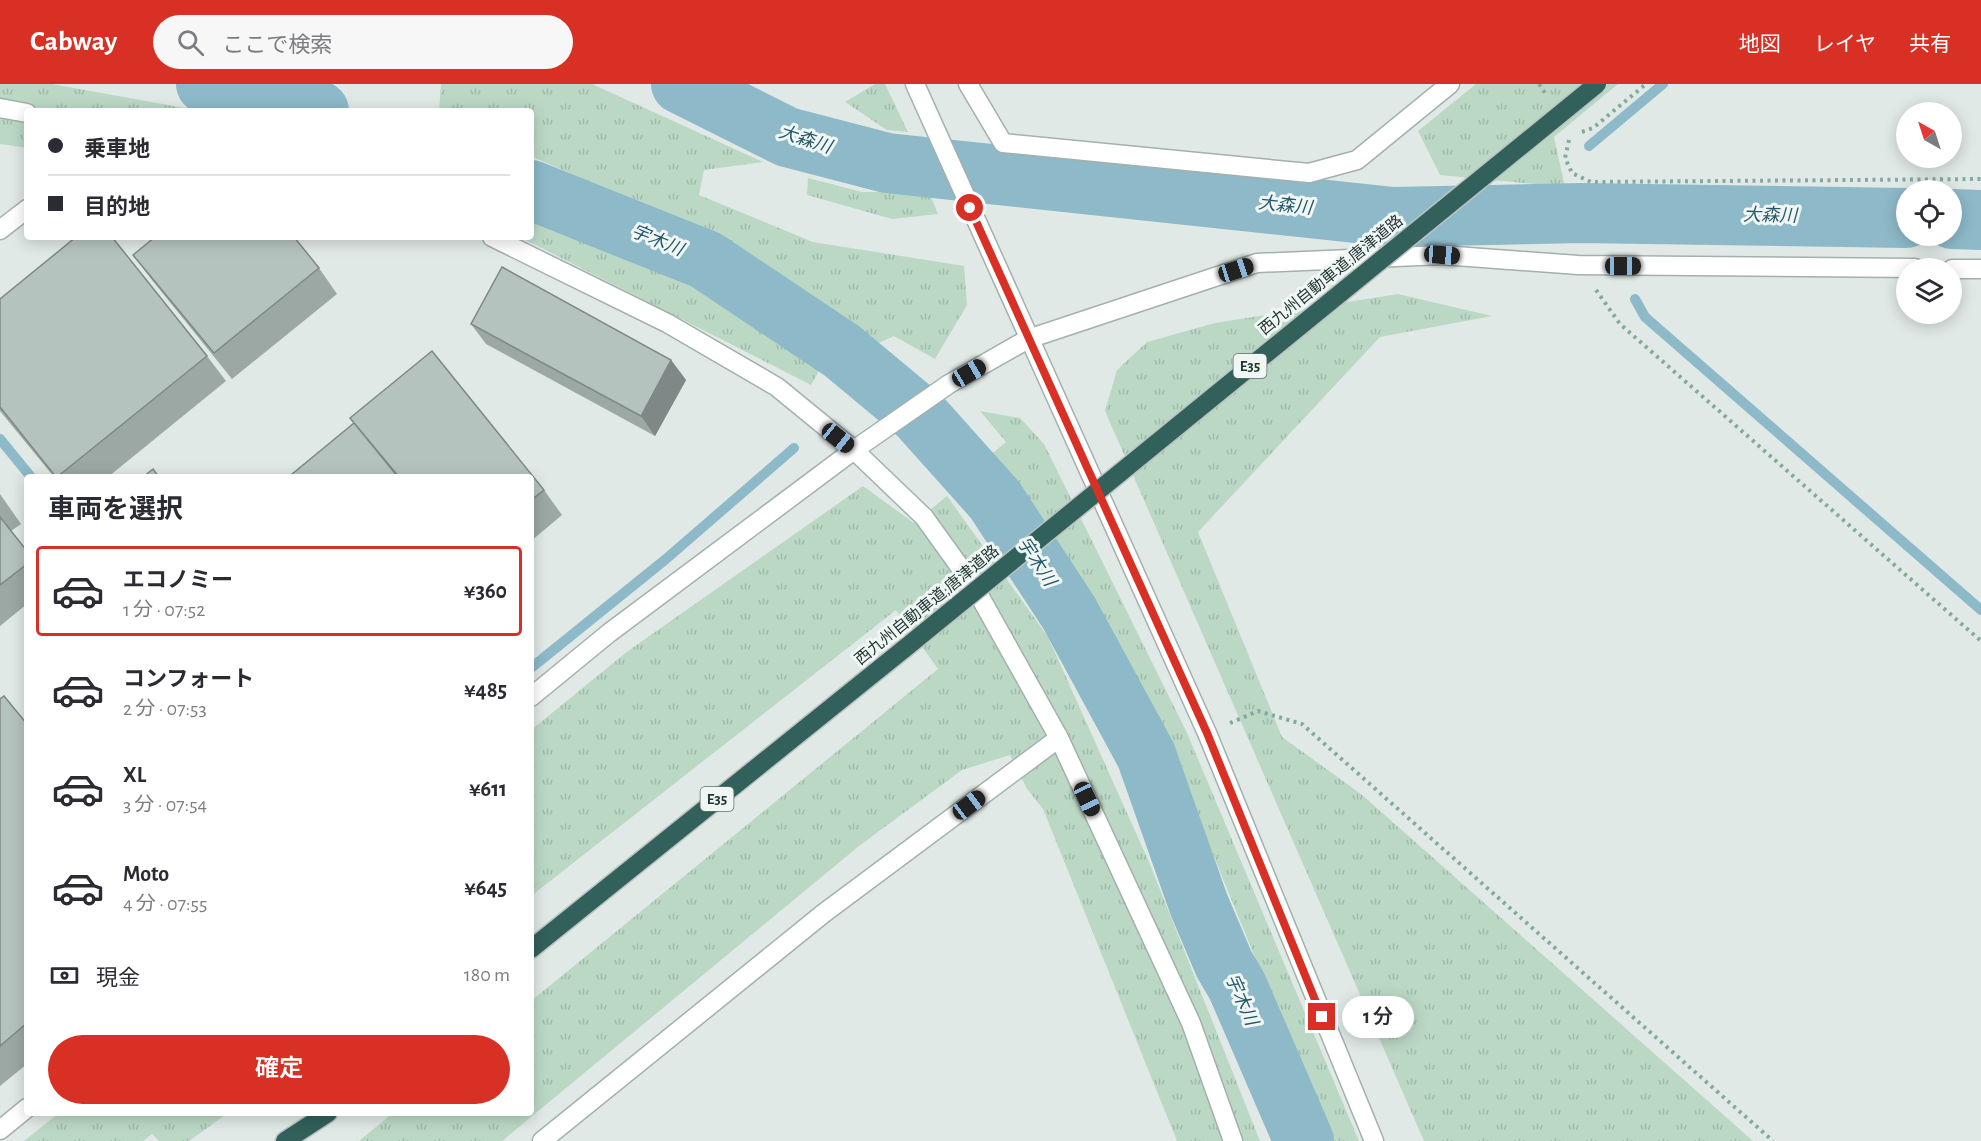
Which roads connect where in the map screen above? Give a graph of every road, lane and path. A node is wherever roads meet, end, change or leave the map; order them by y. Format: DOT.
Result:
graph roads {
  1 [pos="915,84"];
  2 [pos="968,84"];
  3 [pos="1450,84"];
  4 [pos="1597,84"];
  5 [pos="0,108"];
  6 [pos="24,112"];
  7 [pos="1570,138"];
  8 [pos="1981,179"];
  9 [pos="24,211"];
  10 [pos="0,230"];
  11 [pos="498,240"];
  12 [pos="1578,265"];
  13 [pos="1896,268"];
  14 [pos="1962,269"];
  15 [pos="1981,269"];
  16 [pos="1028,339"];
  17 [pos="854,450"];
  18 [pos="1981,641"];
  19 [pos="534,695"];
  20 [pos="1207,733"];
  21 [pos="1059,738"];
  22 [pos="534,947"];
  23 [pos="24,1110"];
  24 [pos="323,1116"];
  25 [pos="325,1116"];
  26 [pos="0,1130"];
  27 [pos="285,1141"];
  28 [pos="296,1141"];
  29 [pos="543,1141"];
  30 [pos="1233,1141"];
  31 [pos="1374,1141"];
  32 [pos="1773,1141"];
  1 -- 16 [label="street"];
  2 -- 3 [label="street"];
  4 -- 22 [label="highway, 西九州自動車道;唐津道路 / E35, bridge"];
  5 -- 6 [label="street"];
  7 -- 8 [label="path"];
  9 -- 10 [label="street"];
  11 -- 17 [label="street"];
  12 -- 13 [label="street"];
  12 -- 16 [label="street"];
  12 -- 18 [label="path"];
  14 -- 15 [label="street"];
  16 -- 17 [label="street"];
  16 -- 20 [label="street"];
  17 -- 19 [label="street"];
  17 -- 21 [label="street"];
  20 -- 31 [label="street"];
  20 -- 32 [label="path"];
  21 -- 29 [label="street"];
  21 -- 30 [label="street"];
  23 -- 26 [label="street"];
  24 -- 27 [label="highway"];
  25 -- 28 [label="highway"];
}
